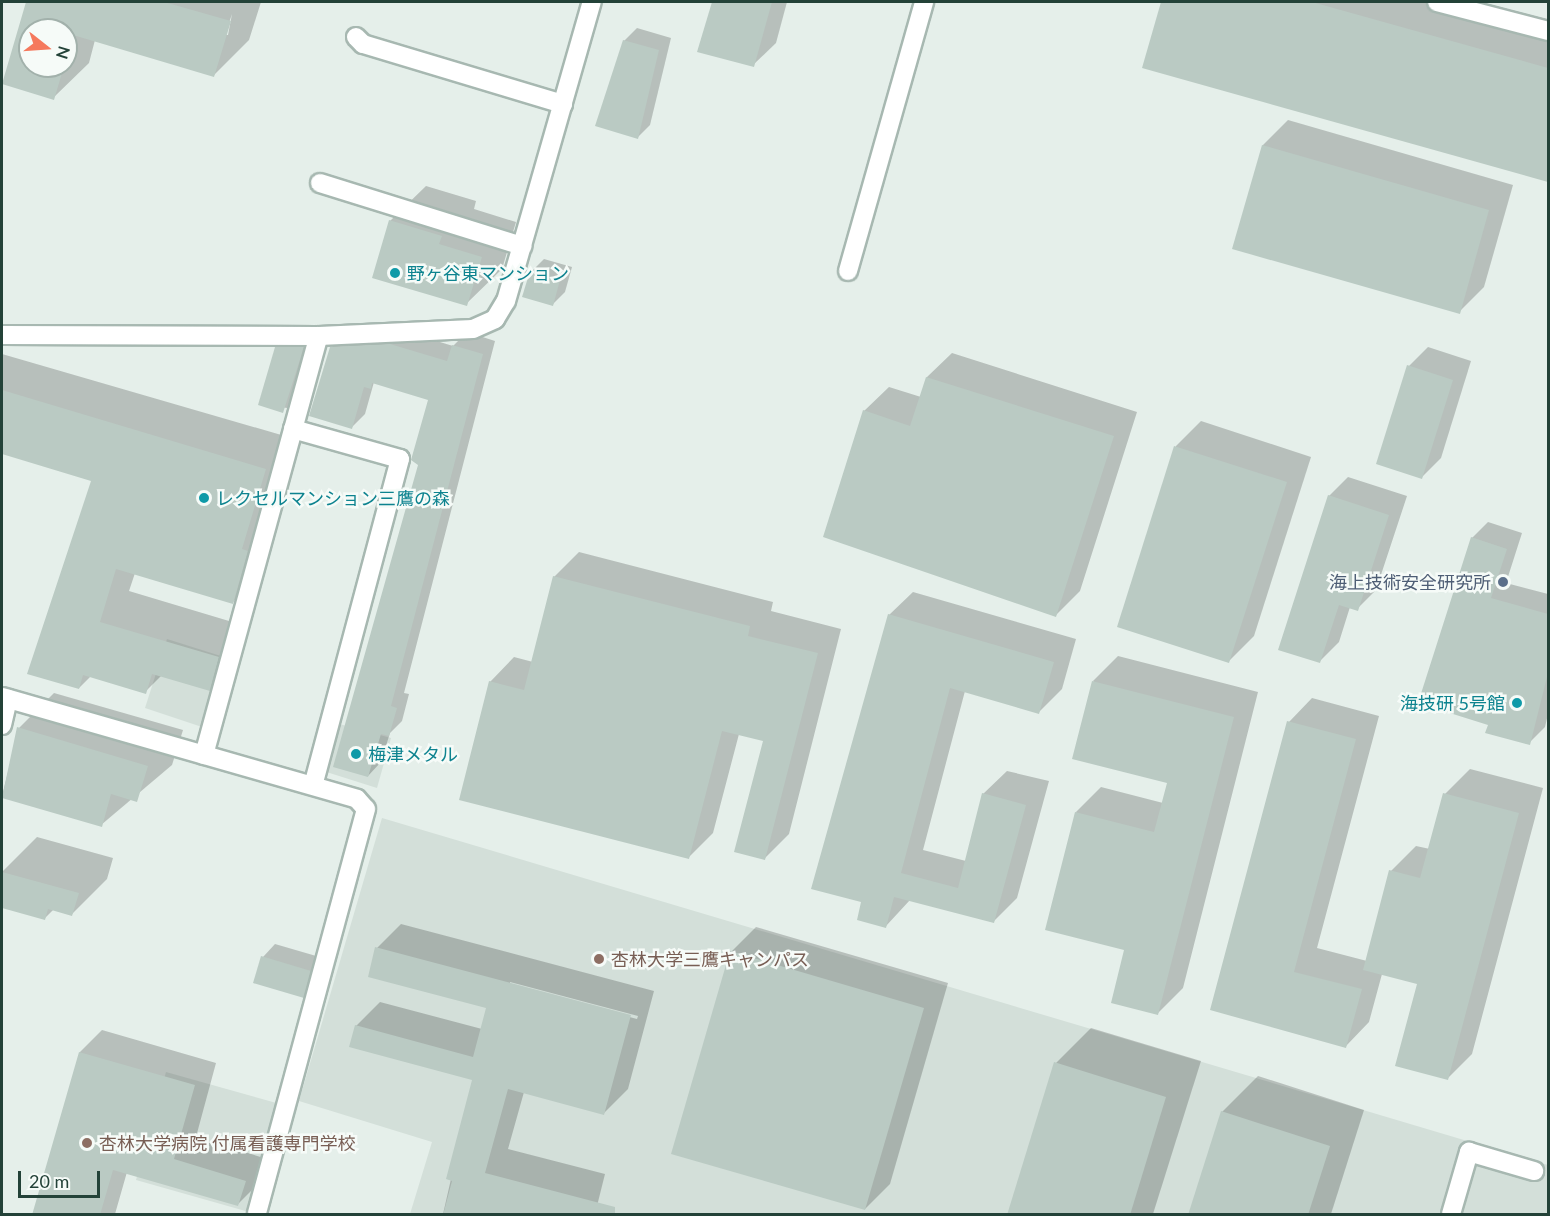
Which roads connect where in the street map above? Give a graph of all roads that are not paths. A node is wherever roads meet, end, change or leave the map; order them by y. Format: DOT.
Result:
graph roads {
  1 [pos="592,2"];
  2 [pos="924,2"];
  3 [pos="1437,2"];
  4 [pos="1548,32"];
  5 [pos="356,37"];
  6 [pos="564,104"];
  7 [pos="320,183"];
  8 [pos="522,246"];
  9 [pos="848,271"];
  10 [pos="2,335"];
  11 [pos="319,336"];
  12 [pos="293,429"];
  13 [pos="5,698"];
  14 [pos="2,725"];
  15 [pos="204,755"];
  16 [pos="314,785"];
  17 [pos="1534,1171"];
  18 [pos="257,1215"];
  19 [pos="1451,1215"];
  1 -- 6 [label="street"];
  2 -- 9 [label="street"];
  3 -- 4 [label="street"];
  5 -- 6 [label="street"];
  6 -- 8 [label="street"];
  7 -- 8 [label="street"];
  8 -- 11 [label="street"];
  10 -- 11 [label="street"];
  11 -- 12 [label="street"];
  12 -- 15 [label="street"];
  12 -- 16 [label="street"];
  13 -- 14 [label="street"];
  13 -- 15 [label="street"];
  15 -- 16 [label="street"];
  16 -- 18 [label="street"];
  17 -- 19 [label="street"];
}
